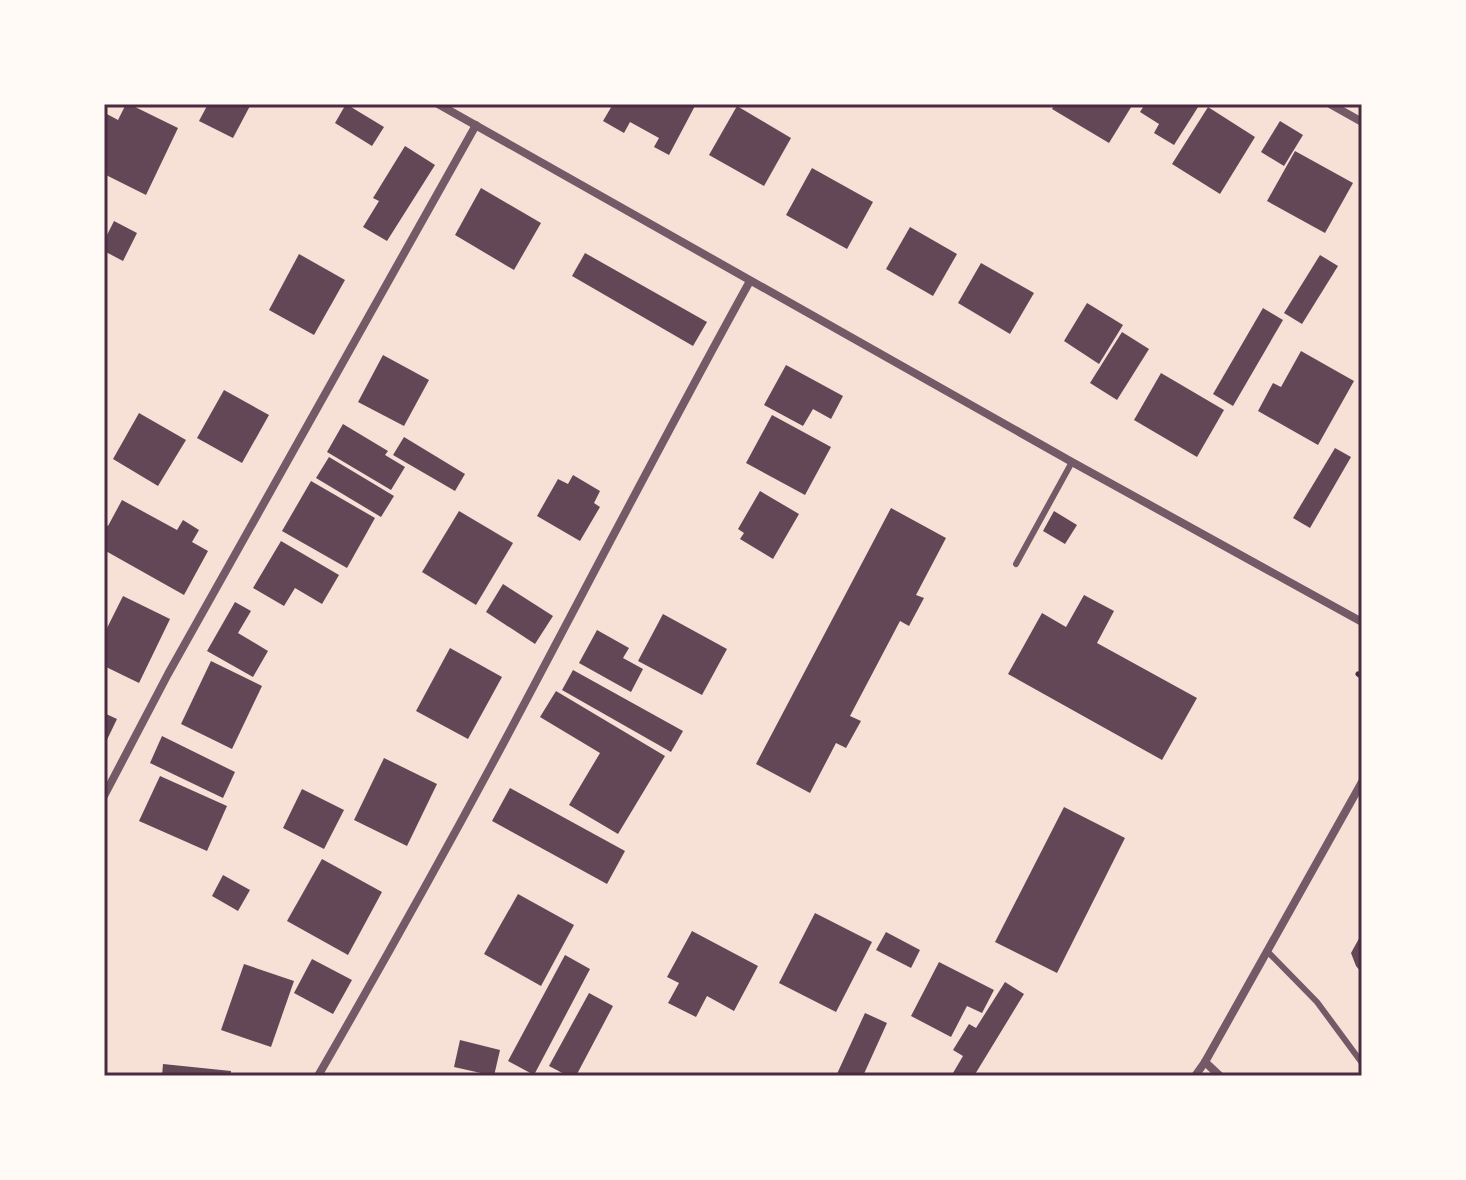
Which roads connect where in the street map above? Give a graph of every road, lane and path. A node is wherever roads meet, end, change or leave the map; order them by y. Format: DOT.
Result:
graph roads {
  1 [pos="438,104"];
  2 [pos="1330,104"];
  3 [pos="1362,122"];
  4 [pos="476,125"];
  5 [pos="750,281"];
  6 [pos="1072,462"];
  7 [pos="1016,564"];
  8 [pos="1362,622"];
  9 [pos="1362,782"];
  10 [pos="104,796"];
  11 [pos="1267,951"];
  12 [pos="1205,1062"];
  13 [pos="1362,1063"];
  14 [pos="318,1076"];
  15 [pos="1195,1076"];
  16 [pos="1220,1076"];
  1 -- 4 [label="street"];
  2 -- 3 [label="street"];
  4 -- 5 [label="street"];
  4 -- 10 [label="street"];
  5 -- 6 [label="street"];
  5 -- 14 [label="street"];
  6 -- 7 [label="lane"];
  6 -- 8 [label="street"];
  9 -- 11 [label="street"];
  11 -- 12 [label="street"];
  11 -- 13 [label="lane"];
  12 -- 15 [label="street"];
  12 -- 16 [label="street"];
}
